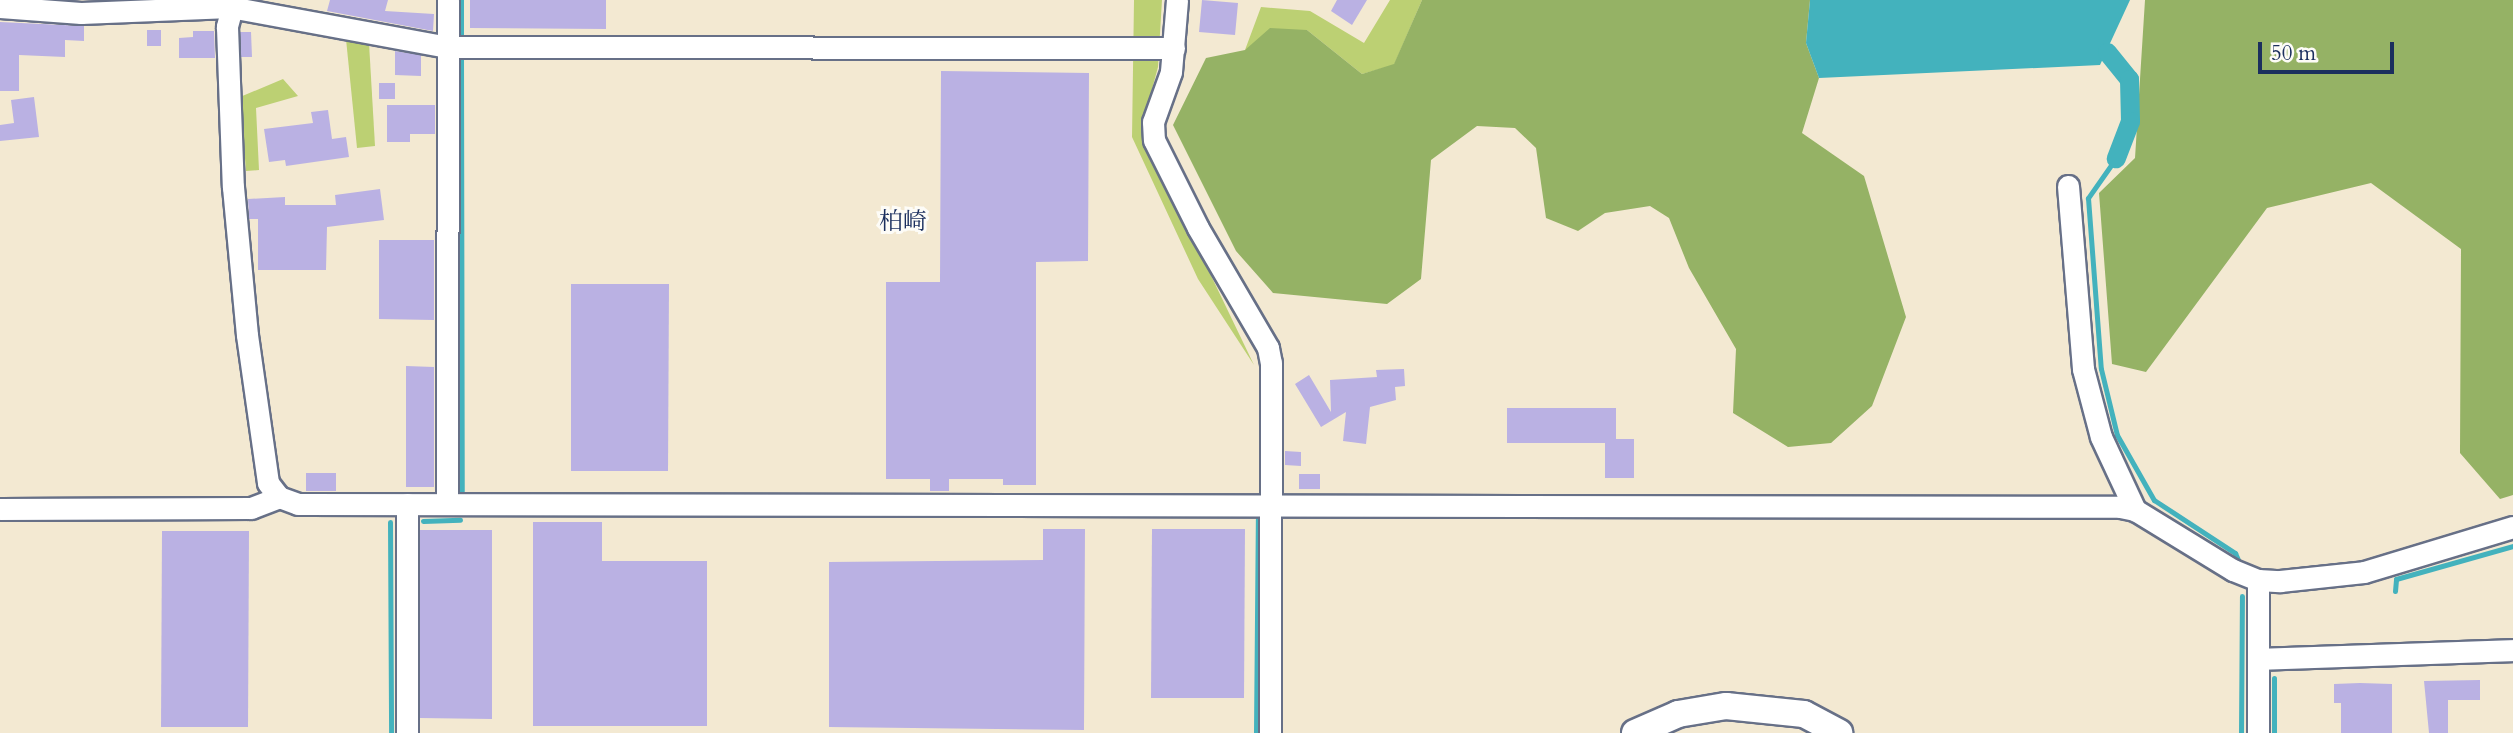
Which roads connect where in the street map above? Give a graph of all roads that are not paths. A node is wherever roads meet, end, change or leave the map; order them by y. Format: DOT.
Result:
graph roads {
  1 [pos="448,0"];
  2 [pos="1177,0"];
  3 [pos="232,4"];
  4 [pos="0,7"];
  5 [pos="448,47"];
  6 [pos="1174,48"];
  7 [pos="2068,186"];
  8 [pos="279,497"];
  9 [pos="407,504"];
  10 [pos="447,504"];
  11 [pos="1271,506"];
  12 [pos="0,509"];
  13 [pos="2135,510"];
  14 [pos="2513,527"];
  15 [pos="2258,580"];
  16 [pos="2513,650"];
  17 [pos="2259,659"];
  18 [pos="407,733"];
  19 [pos="1270,733"];
  20 [pos="1635,733"];
  21 [pos="1839,733"];
  22 [pos="2258,733"];
  1 -- 5 [label="street"];
  2 -- 6 [label="street"];
  3 -- 4 [label="street"];
  3 -- 5 [label="street"];
  3 -- 8 [label="street"];
  5 -- 6 [label="street"];
  5 -- 10 [label="street"];
  6 -- 11 [label="street"];
  7 -- 13 [label="street"];
  8 -- 9 [label="street"];
  8 -- 12 [label="street"];
  9 -- 10 [label="street"];
  9 -- 18 [label="street"];
  10 -- 11 [label="street"];
  11 -- 13 [label="street"];
  11 -- 19 [label="street"];
  13 -- 15 [label="street"];
  14 -- 15 [label="street"];
  15 -- 17 [label="street"];
  16 -- 17 [label="street"];
  17 -- 22 [label="street"];
  20 -- 21 [label="street"];
}
